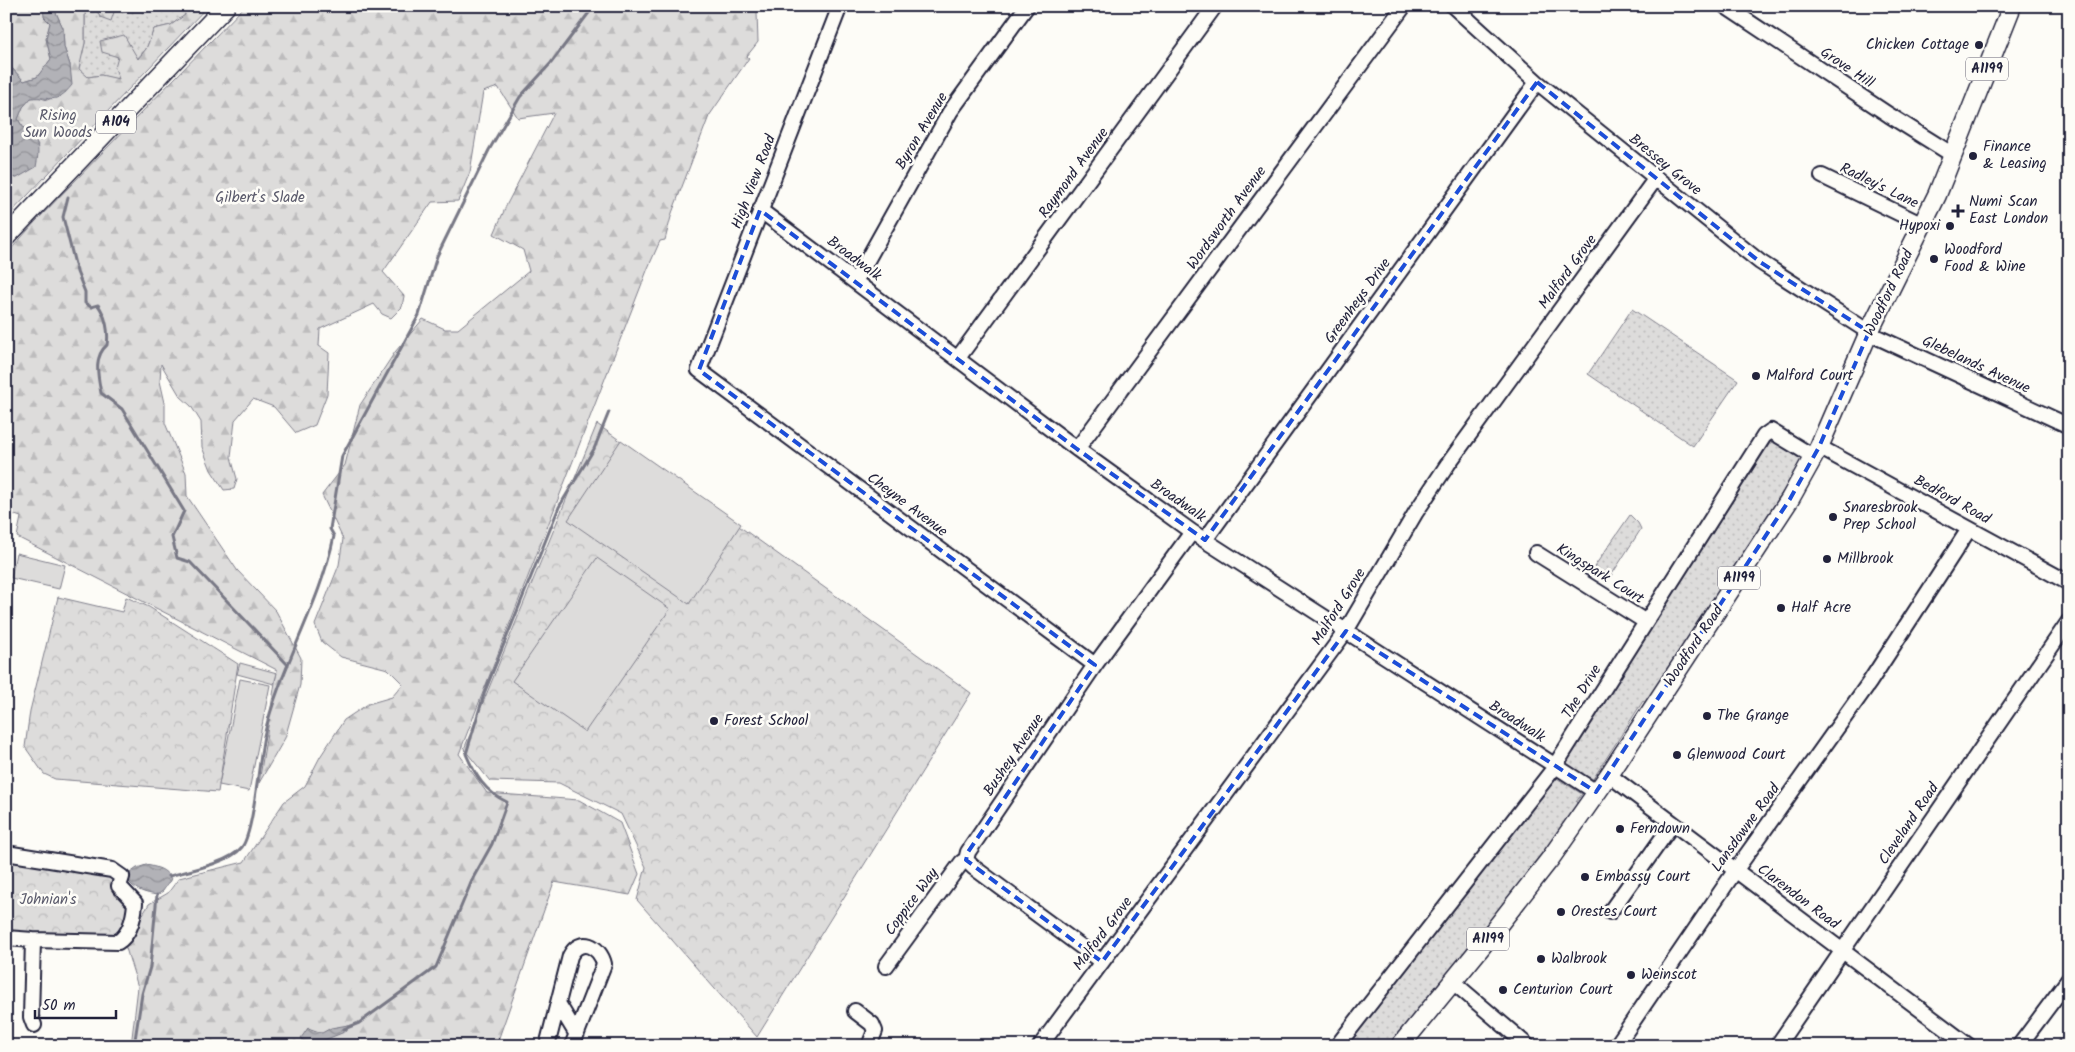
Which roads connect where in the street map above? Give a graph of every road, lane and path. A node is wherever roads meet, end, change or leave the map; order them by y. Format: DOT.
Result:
graph roads {
  1 [pos="226,6"];
  2 [pos="840,6"];
  3 [pos="1027,6"];
  4 [pos="1215,6"];
  5 [pos="1404,6"];
  6 [pos="1453,6"];
  7 [pos="1725,6"];
  8 [pos="2014,7"];
  9 [pos="1537,82"];
  10 [pos="1953,155"];
  11 [pos="1822,176"];
  12 [pos="1656,178"];
  13 [pos="760,210"];
  14 [pos="1923,225"];
  15 [pos="6,237"];
  16 [pos="856,280"];
  17 [pos="1869,332"];
  18 [pos="958,358"];
  19 [pos="699,370"];
  20 [pos="2069,426"];
  21 [pos="1077,449"];
  22 [pos="1816,452"];
  23 [pos="1969,528"];
  24 [pos="1192,532"];
  25 [pos="1205,540"];
  26 [pos="1536,553"];
  27 [pos="2069,583"];
  28 [pos="2069,620"];
  29 [pos="1646,622"];
  30 [pos="1346,631"];
  31 [pos="1095,665"];
  32 [pos="1555,766"];
  33 [pos="1609,774"];
  34 [pos="1596,792"];
  35 [pos="1673,823"];
  36 [pos="6,853"];
  37 [pos="966,860"];
  38 [pos="1735,870"];
  39 [pos="1610,912"];
  40 [pos="6,938"];
  41 [pos="33,940"];
  42 [pos="1842,950"];
  43 [pos="1102,962"];
  44 [pos="886,966"];
  45 [pos="2069,979"];
  46 [pos="1454,982"];
  47 [pos="559,1005"];
  48 [pos="856,1011"];
  49 [pos="34,1025"];
  50 [pos="574,1039"];
  51 [pos="547,1046"];
  52 [pos="869,1046"];
  53 [pos="1040,1046"];
  54 [pos="1337,1046"];
  55 [pos="1400,1046"];
  56 [pos="1528,1046"];
  57 [pos="1616,1046"];
  58 [pos="1777,1046"];
  59 [pos="1969,1046"];
  60 [pos="2019,1046"];
  1 -- 15 [label="main road, A104"];
  2 -- 13 [label="street, High View Road"];
  3 -- 16 [label="street, Byron Avenue"];
  4 -- 18 [label="street, Raymond Avenue"];
  5 -- 21 [label="street, Wordsworth Avenue"];
  6 -- 9 [label="street, Bressey Grove"];
  7 -- 10 [label="street, Grove Hill"];
  8 -- 10 [label="main road, A1199"];
  9 -- 12 [label="street, Bressey Grove"];
  9 -- 25 [label="street, Greenheys Drive"];
  10 -- 14 [label="main road, Woodford Road / A1199"];
  11 -- 14 [label="street, Radley's Lane"];
  12 -- 17 [label="street, Bressey Grove"];
  12 -- 30 [label="street, Malford Grove"];
  13 -- 16 [label="street, Broadwalk"];
  13 -- 19 [label="street, High View Road"];
  14 -- 17 [label="main road, Woodford Road / A1199"];
  16 -- 18 [label="street, Broadwalk"];
  17 -- 20 [label="street, Glebelands Avenue"];
  17 -- 22 [label="main road, Woodford Road / A1199"];
  18 -- 21 [label="street, Broadwalk"];
  19 -- 31 [label="street, Cheyne Avenue"];
  21 -- 24 [label="street, Broadwalk"];
  22 -- 23 [label="street, Bedford Road"];
  22 -- 29 [label="street, The Drive"];
  22 -- 33 [label="main road, Woodford Road / A1199"];
  23 -- 27 [label="street, Bedford Road"];
  23 -- 38 [label="street, Lansdowne Road"];
  24 -- 25 [label="street, Broadwalk"];
  24 -- 31 [label="street, Bushey Avenue"];
  25 -- 30 [label="street, Broadwalk"];
  26 -- 29 [label="street, Kingspark Court"];
  28 -- 42 [label="street, Cleveland Road"];
  29 -- 32 [label="street, The Drive"];
  30 -- 32 [label="street, Broadwalk"];
  30 -- 43 [label="street, Malford Grove"];
  31 -- 37 [label="street, Bushey Avenue"];
  32 -- 34 [label="street, Broadwalk"];
  32 -- 54 [label="street, The Drive"];
  33 -- 34 [label="main road, Woodford Road / A1199"];
  33 -- 35 [label="street, Clarendon Road"];
  34 -- 46 [label="main road, Woodford Road / A1199"];
  35 -- 38 [label="street, Clarendon Road"];
  35 -- 39 [label="street"];
  36 -- 41 [label="street"];
  37 -- 43 [label="street"];
  37 -- 44 [label="street, Coppice Way"];
  38 -- 42 [label="street, Clarendon Road"];
  38 -- 57 [label="street, Lansdowne Road"];
  40 -- 41 [label="street"];
  41 -- 49 [label="street"];
  42 -- 58 [label="street, Cleveland Road"];
  42 -- 59 [label="street, Clarendon Road"];
  43 -- 53 [label="street, Malford Grove"];
  45 -- 60 [label="street"];
  46 -- 55 [label="main road, Woodford Road / A1199"];
  46 -- 56 [label="street"];
  47 -- 50 [label="street"];
  47 -- 50 [label="street"];
  47 -- 51 [label="street"];
  48 -- 52 [label="street"];
}
